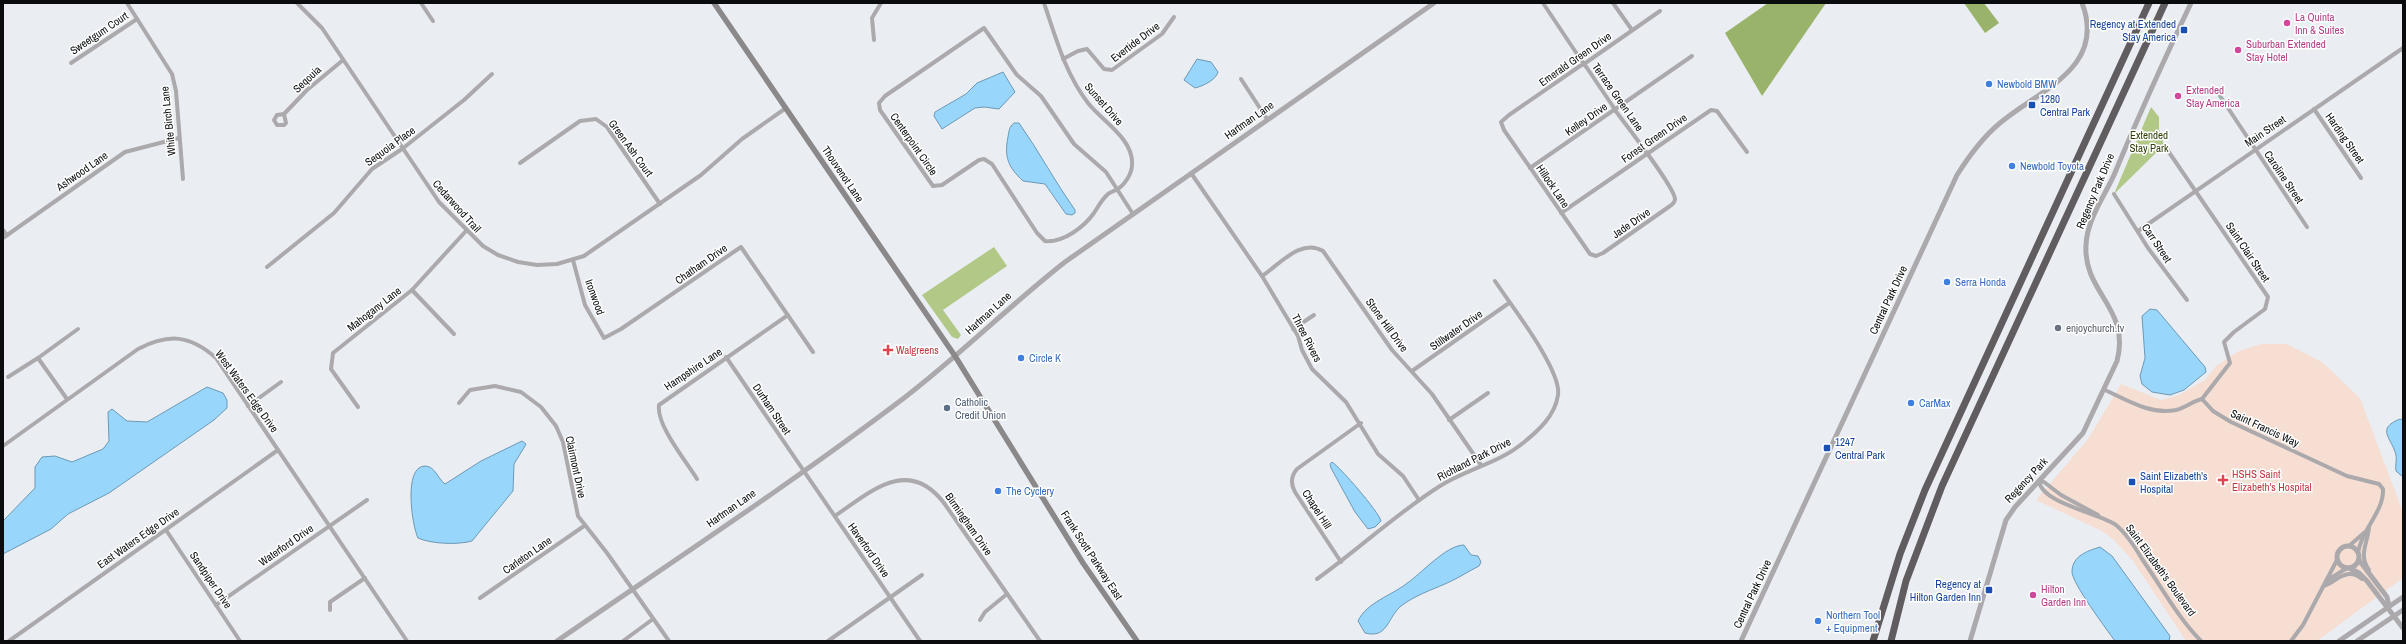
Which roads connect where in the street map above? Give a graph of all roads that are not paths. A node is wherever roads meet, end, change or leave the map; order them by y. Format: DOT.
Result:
graph roads {
  1 [pos="127,3"];
  2 [pos="297,3"];
  3 [pos="421,3"];
  4 [pos="714,3"];
  5 [pos="881,3"];
  6 [pos="1044,3"];
  7 [pos="1434,3"];
  8 [pos="1543,3"];
  9 [pos="1612,3"];
  10 [pos="2082,3"];
  11 [pos="2149,3"];
  12 [pos="2165,3"];
  13 [pos="2191,3"];
  14 [pos="1660,11"];
  15 [pos="1174,17"];
  16 [pos="137,19"];
  17 [pos="433,21"];
  18 [pos="1632,30"];
  19 [pos="874,40"];
  20 [pos="2403,48"];
  21 [pos="1692,56"];
  22 [pos="1063,59"];
  23 [pos="344,60"];
  24 [pos="70,63"];
  25 [pos="1584,64"];
  26 [pos="492,74"];
  27 [pos="1241,78"];
  28 [pos="2220,96"];
  29 [pos="786,108"];
  30 [pos="2314,109"];
  31 [pos="1615,110"];
  32 [pos="284,114"];
  33 [pos="1267,119"];
  34 [pos="1501,122"];
  35 [pos="179,138"];
  36 [pos="2164,145"];
  37 [pos="402,149"];
  38 [pos="2255,149"];
  39 [pos="1747,152"];
  40 [pos="1647,154"];
  41 [pos="520,164"];
  42 [pos="1530,168"];
  43 [pos="1191,173"];
  44 [pos="2361,178"];
  45 [pos="183,179"];
  46 [pos="1117,190"];
  47 [pos="2195,191"];
  48 [pos="2114,194"];
  49 [pos="1674,202"];
  50 [pos="660,204"];
  51 [pos="1561,213"];
  52 [pos="1133,214"];
  53 [pos="2307,227"];
  54 [pos="3,230"];
  55 [pos="466,231"];
  56 [pos="2138,231"];
  57 [pos="5,236"];
  58 [pos="1596,256"];
  59 [pos="573,260"];
  60 [pos="267,267"];
  61 [pos="1262,276"];
  62 [pos="1495,281"];
  63 [pos="412,290"];
  64 [pos="2187,300"];
  65 [pos="1509,303"];
  66 [pos="788,315"];
  67 [pos="1314,315"];
  68 [pos="78,329"];
  69 [pos="1293,329"];
  70 [pos="454,334"];
  71 [pos="604,338"];
  72 [pos="813,352"];
  73 [pos="955,356"];
  74 [pos="726,357"];
  75 [pos="38,358"];
  76 [pos="1412,371"];
  77 [pos="8,377"];
  78 [pos="281,382"];
  79 [pos="2105,390"];
  80 [pos="1488,393"];
  81 [pos="67,399"];
  82 [pos="2202,399"];
  83 [pos="459,403"];
  84 [pos="248,406"];
  85 [pos="358,407"];
  86 [pos="1450,420"];
  87 [pos="1361,423"];
  88 [pos="3,446"];
  89 [pos="278,450"];
  90 [pos="1481,466"];
  91 [pos="804,470"];
  92 [pos="698,478"];
  93 [pos="2039,481"];
  94 [pos="366,500"];
  95 [pos="1419,500"];
  96 [pos="835,516"];
  97 [pos="329,526"];
  98 [pos="584,526"];
  99 [pos="2369,526"];
  100 [pos="166,530"];
  101 [pos="2365,532"];
  102 [pos="2349,546"];
  103 [pos="2358,553"];
  104 [pos="2337,560"];
  105 [pos="2358,560"];
  106 [pos="1341,562"];
  107 [pos="2348,568"];
  108 [pos="922,575"];
  109 [pos="2372,576"];
  110 [pos="365,578"];
  111 [pos="1317,579"];
  112 [pos="2367,580"];
  113 [pos="2325,584"];
  114 [pos="632,589"];
  115 [pos="1007,594"];
  116 [pos="891,597"];
  117 [pos="2403,597"];
  118 [pos="480,598"];
  119 [pos="216,605"];
  120 [pos="2389,606"];
  121 [pos="330,610"];
  122 [pos="2403,610"];
  123 [pos="2395,615"];
  124 [pos="654,619"];
  125 [pos="980,620"];
  126 [pos="1878,622"];
  127 [pos="2403,628"];
  128 [pos="8,641"];
  129 [pos="240,641"];
  130 [pos="407,641"];
  131 [pos="557,641"];
  132 [pos="623,641"];
  133 [pos="669,641"];
  134 [pos="828,641"];
  135 [pos="920,641"];
  136 [pos="1040,641"];
  137 [pos="1137,641"];
  138 [pos="1741,641"];
  139 [pos="1869,641"];
  140 [pos="1873,641"];
  141 [pos="1892,641"];
  142 [pos="1970,641"];
  143 [pos="2201,641"];
  144 [pos="2291,641"];
  145 [pos="2340,641"];
  146 [pos="2357,641"];
  1 -- 16 [label="street, White Birch Lane"];
  2 -- 23 [label="street, Cedarwood Trail"];
  3 -- 17 [label="street"];
  4 -- 29 [label="main road, Thouvenot Lane"];
  5 -- 19 [label="street"];
  6 -- 22 [label="street, Sunset Drive"];
  7 -- 33 [label="street, Hartman Lane"];
  8 -- 25 [label="street, Terrace Green Lane"];
  9 -- 18 [label="street"];
  10 -- 138 [label="street, Central Park Drive"];
  11 -- 126 [label="highway"];
  12 -- 141 [label="highway"];
  13 -- 79 [label="street, Regency Park Drive"];
  14 -- 18 [label="street, Emerald Green Drive"];
  15 -- 22 [label="street, Evertide Drive"];
  16 -- 24 [label="street, Sweetgum Court"];
  16 -- 35 [label="street, White Birch Lane"];
  18 -- 25 [label="street, Emerald Green Drive"];
  20 -- 30 [label="street, Main Street"];
  21 -- 31 [label="street, Kelley Drive"];
  22 -- 46 [label="street, Sunset Drive"];
  23 -- 32 [label="street, Seqouia"];
  23 -- 37 [label="street, Cedarwood Trail"];
  25 -- 31 [label="street, Terrace Green Lane"];
  25 -- 34 [label="street, Emerald Green Drive"];
  26 -- 37 [label="street, Sequoia Place"];
  27 -- 33 [label="street"];
  28 -- 38 [label="street, Caroline Street"];
  29 -- 50 [label="street, Cedarwood Trail"];
  29 -- 73 [label="main road, Thouvenot Lane"];
  30 -- 38 [label="street, Main Street"];
  30 -- 44 [label="street, Harding Street"];
  31 -- 40 [label="street, Terrace Green Lane"];
  31 -- 42 [label="street, Kelley Drive"];
  33 -- 43 [label="street, Hartman Lane"];
  34 -- 42 [label="street, Hillock Lane"];
  35 -- 45 [label="street, White Birch Lane"];
  35 -- 57 [label="street, Ashwood Lane"];
  36 -- 47 [label="street, Saint Clair Street"];
  37 -- 55 [label="street, Cedarwood Trail"];
  37 -- 60 [label="street, Sequoia Place"];
  38 -- 47 [label="street, Main Street"];
  38 -- 53 [label="street, Caroline Street"];
  39 -- 40 [label="street, Forest Green Drive"];
  40 -- 49 [label="street, Terrace Green Lane"];
  40 -- 51 [label="street, Forest Green Drive"];
  41 -- 50 [label="street, Green Ash Court"];
  42 -- 51 [label="street, Hillock Lane"];
  43 -- 52 [label="street, Hartman Lane"];
  43 -- 61 [label="street, Three Rivers"];
  46 -- 46 [label="street, Centerpoint Circle"];
  46 -- 52 [label="street, Centerpoint Circle"];
  47 -- 56 [label="street, Main Street"];
  47 -- 82 [label="street, Saint Clair Street"];
  48 -- 56 [label="street, Carr Street"];
  49 -- 58 [label="street, Jade Drive"];
  50 -- 59 [label="street, Cedarwood Trail"];
  51 -- 58 [label="street, Hillock Lane"];
  52 -- 73 [label="street, Hartman Lane"];
  54 -- 57 [label="street"];
  55 -- 59 [label="street, Cedarwood Trail"];
  55 -- 63 [label="street, Mahogany Lane"];
  56 -- 64 [label="street, Carr Street"];
  59 -- 71 [label="street, Ironwood"];
  61 -- 69 [label="street, Three Rivers"];
  61 -- 76 [label="street, Stone Hill Drive"];
  62 -- 65 [label="street, Richland Park Drive"];
  63 -- 70 [label="street"];
  63 -- 85 [label="street, Mahogany Lane"];
  65 -- 76 [label="street, Stillwater Drive"];
  65 -- 90 [label="street, Richland Park Drive"];
  66 -- 71 [label="street, Chatham Drive"];
  66 -- 72 [label="street, Chatham Drive"];
  66 -- 74 [label="street, Hampshire Lane"];
  67 -- 69 [label="street"];
  68 -- 75 [label="street"];
  69 -- 87 [label="street, Three Rivers"];
  73 -- 91 [label="street, Hartman Lane"];
  73 -- 137 [label="main road, Frank Scott Parkway East"];
  74 -- 91 [label="street, Durham Street"];
  74 -- 92 [label="street, Hampshire Lane"];
  75 -- 77 [label="street"];
  75 -- 81 [label="street"];
  76 -- 86 [label="street, Stone Hill Drive"];
  78 -- 84 [label="street"];
  79 -- 82 [label="street"];
  79 -- 93 [label="street, Regency Park"];
  80 -- 86 [label="street"];
  81 -- 84 [label="street, West Waters Edge Drive"];
  81 -- 88 [label="street, West Waters Edge Drive"];
  82 -- 99 [label="street, Saint Francis Way"];
  83 -- 98 [label="street, Clairmont Drive"];
  84 -- 89 [label="street, West Waters Edge Drive"];
  86 -- 90 [label="street, Stone Hill Drive"];
  87 -- 95 [label="street, Three Rivers"];
  87 -- 106 [label="street, Chapel Hill"];
  89 -- 97 [label="street, West Waters Edge Drive"];
  89 -- 100 [label="street, East Waters Edge Drive"];
  90 -- 95 [label="street, Richland Park Drive"];
  91 -- 96 [label="street, Haverford Drive"];
  91 -- 114 [label="street, Hartman Lane"];
  93 -- 142 [label="street, Regency Park"];
  93 -- 143 [label="street, Saint Elizabeth's Boulevard"];
  94 -- 97 [label="street, Waterford Drive"];
  95 -- 106 [label="street, Richland Park Drive"];
  96 -- 115 [label="street, Birmingham Drive"];
  96 -- 116 [label="street, Haverford Drive"];
  97 -- 110 [label="street, West Waters Edge Drive"];
  97 -- 119 [label="street, Waterford Drive"];
  98 -- 114 [label="street, Clairmont Drive"];
  98 -- 118 [label="street, Carleton Lane"];
  99 -- 101 [label="street, Saint Francis Way"];
  99 -- 109 [label="street, Saint Francis Way"];
  100 -- 119 [label="street, Sandpiper Drive"];
  100 -- 128 [label="street, East Waters Edge Drive"];
  101 -- 102 [label="street, Saint Francis Way"];
  101 -- 103 [label="street, Saint Francis Way"];
  102 -- 103 [label="street"];
  102 -- 104 [label="street"];
  103 -- 105 [label="street"];
  104 -- 107 [label="street"];
  104 -- 113 [label="street"];
  105 -- 107 [label="street"];
  105 -- 109 [label="street"];
  106 -- 111 [label="street, Richland Park Drive"];
  107 -- 112 [label="street"];
  107 -- 113 [label="street"];
  108 -- 116 [label="street"];
  109 -- 120 [label="street"];
  110 -- 121 [label="street"];
  110 -- 130 [label="street, West Waters Edge Drive"];
  112 -- 113 [label="street"];
  112 -- 120 [label="street"];
  113 -- 144 [label="street"];
  114 -- 124 [label="street, Clairmont Drive"];
  114 -- 131 [label="street, Hartman Lane"];
  115 -- 125 [label="street"];
  115 -- 136 [label="street, Birmingham Drive"];
  116 -- 134 [label="street"];
  116 -- 135 [label="street, Haverford Drive"];
  117 -- 120 [label="street"];
  119 -- 129 [label="street, Sandpiper Drive"];
  120 -- 123 [label="street"];
  120 -- 145 [label="street"];
  122 -- 123 [label="street"];
  123 -- 127 [label="street"];
  123 -- 146 [label="street"];
  124 -- 132 [label="street"];
  124 -- 133 [label="street, Clairmont Drive"];
  126 -- 139 [label="highway"];
  126 -- 140 [label="highway"];
}
